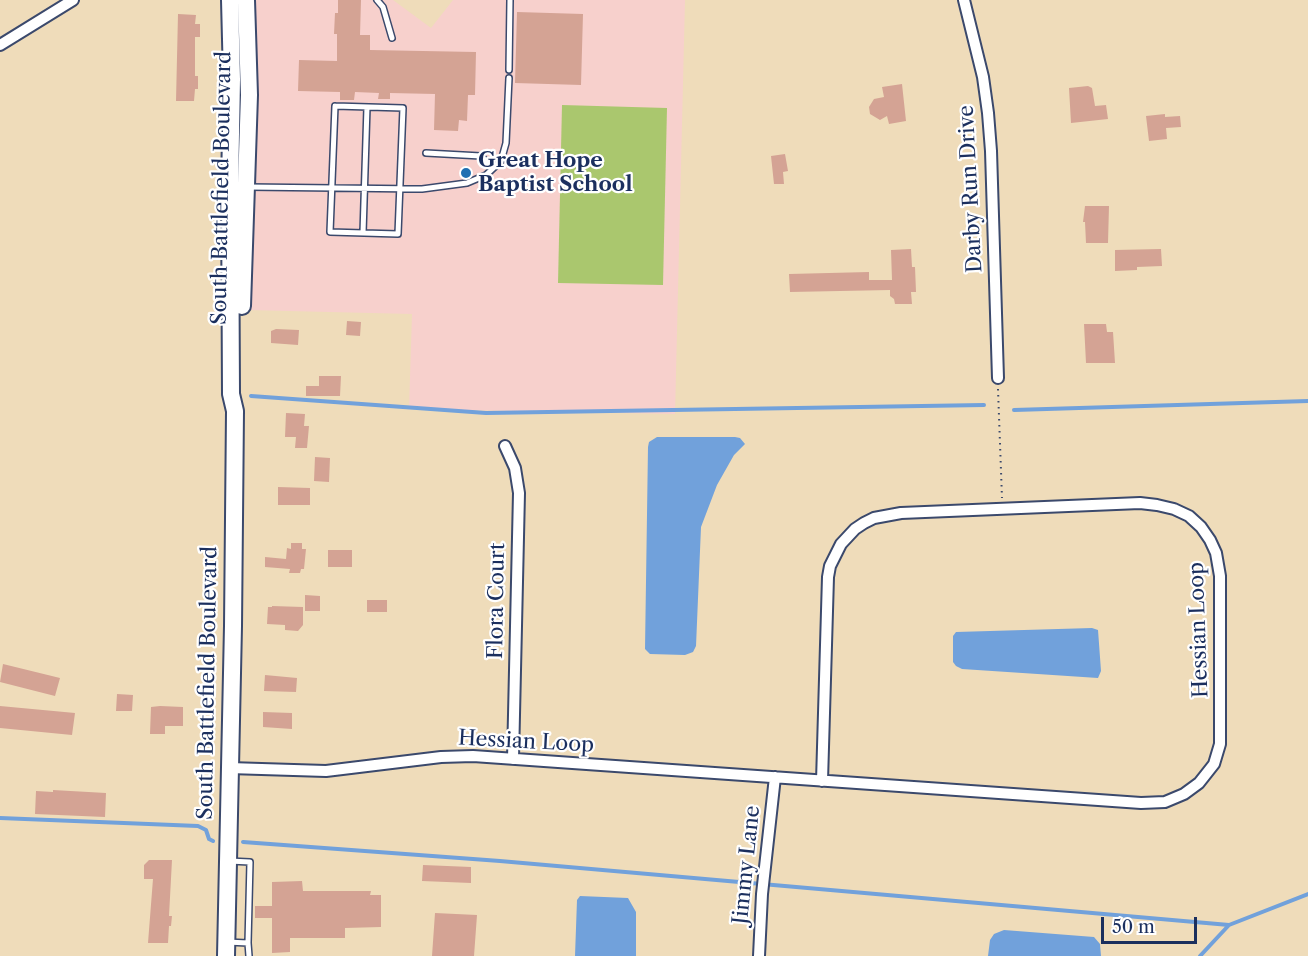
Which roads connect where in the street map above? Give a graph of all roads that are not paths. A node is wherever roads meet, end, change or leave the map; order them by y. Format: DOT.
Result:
graph roads {
  1 [pos="73,0"];
  2 [pos="230,0"];
  3 [pos="246,0"];
  4 [pos="377,0"];
  5 [pos="510,0"];
  6 [pos="964,0"];
  7 [pos="392,38"];
  8 [pos="0,45"];
  9 [pos="509,70"];
  10 [pos="508,78"];
  11 [pos="367,107"];
  12 [pos="426,153"];
  13 [pos="493,168"];
  14 [pos="237,187"];
  15 [pos="332,188"];
  16 [pos="365,189"];
  17 [pos="400,189"];
  18 [pos="363,233"];
  19 [pos="998,378"];
  20 [pos="505,446"];
  21 [pos="513,759"];
  22 [pos="229,768"];
  23 [pos="775,777"];
  24 [pos="822,781"];
  25 [pos="228,861"];
  26 [pos="248,943"];
  27 [pos="226,949"];
  28 [pos="249,956"];
  29 [pos="759,956"];
  1 -- 8 [label="street"];
  2 -- 14 [label="main road, South Battlefield Boulevard"];
  3 -- 14 [label="main road, South Battlefield Boulevard"];
  4 -- 7 [label="lane"];
  5 -- 9 [label="lane"];
  6 -- 19 [label="street, Darby Run Drive"];
  10 -- 13 [label="lane"];
  11 -- 15 [label="lane"];
  11 -- 16 [label="lane"];
  11 -- 17 [label="lane"];
  12 -- 13 [label="lane"];
  13 -- 17 [label="lane"];
  14 -- 15 [label="lane"];
  14 -- 22 [label="main road, South Battlefield Boulevard"];
  15 -- 16 [label="lane"];
  15 -- 18 [label="lane"];
  16 -- 17 [label="lane"];
  16 -- 18 [label="lane"];
  17 -- 18 [label="lane"];
  20 -- 21 [label="street, Flora Court"];
  21 -- 22 [label="street, Hessian Loop"];
  21 -- 23 [label="street, Hessian Loop"];
  22 -- 25 [label="main road, South Battlefield Boulevard"];
  23 -- 24 [label="street, Hessian Loop"];
  23 -- 29 [label="street, Jimmy Lane"];
  24 -- 24 [label="street, Hessian Loop"];
  25 -- 26 [label="lane"];
  25 -- 27 [label="main road, South Battlefield Boulevard"];
  26 -- 27 [label="lane"];
  26 -- 28 [label="lane"];
}
